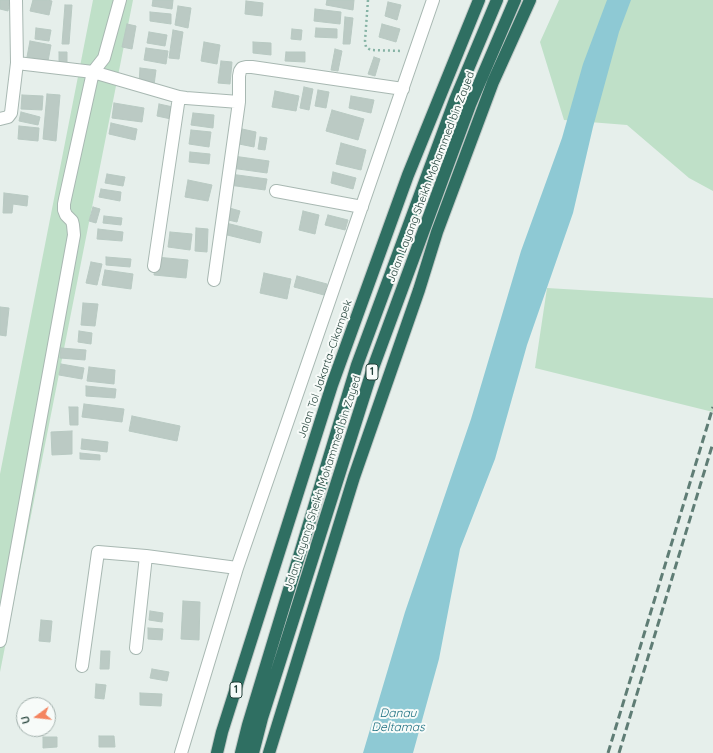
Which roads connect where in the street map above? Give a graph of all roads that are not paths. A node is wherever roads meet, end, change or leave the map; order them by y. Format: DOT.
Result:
graph roads {
  1 [pos="16,0"];
  2 [pos="120,0"];
  3 [pos="433,0"];
  4 [pos="479,0"];
  5 [pos="497,0"];
  6 [pos="515,0"];
  7 [pos="530,0"];
  8 [pos="17,63"];
  9 [pos="93,72"];
  10 [pos="403,89"];
  11 [pos="179,97"];
  12 [pos="239,102"];
  13 [pos="0,119"];
  14 [pos="276,191"];
  15 [pos="362,207"];
  16 [pos="154,266"];
  17 [pos="214,280"];
  18 [pos="146,556"];
  19 [pos="236,568"];
  20 [pos="0,641"];
  21 [pos="136,648"];
  22 [pos="82,666"];
  23 [pos="181,753"];
  24 [pos="217,753"];
  25 [pos="241,753"];
  26 [pos="253,753"];
  27 [pos="269,753"];
  1 -- 8 [label="street"];
  2 -- 9 [label="street"];
  3 -- 10 [label="street"];
  4 -- 24 [label="highway, Jalan Tol Jakarta–Cikampek / 1"];
  5 -- 25 [label="highway, Jalan Layang Sheikh Mohammed bin Zayed / 1"];
  6 -- 26 [label="highway, Jalan Layang Sheikh Mohammed bin Zayed / 1"];
  7 -- 27 [label="highway, 1"];
  8 -- 9 [label="street"];
  8 -- 13 [label="street"];
  9 -- 11 [label="street"];
  9 -- 20 [label="street"];
  10 -- 12 [label="street"];
  10 -- 15 [label="street"];
  11 -- 12 [label="street"];
  11 -- 16 [label="street"];
  12 -- 17 [label="street"];
  14 -- 15 [label="street"];
  15 -- 19 [label="street"];
  18 -- 19 [label="street"];
  18 -- 21 [label="street"];
  18 -- 22 [label="street"];
  19 -- 23 [label="street"];
}
